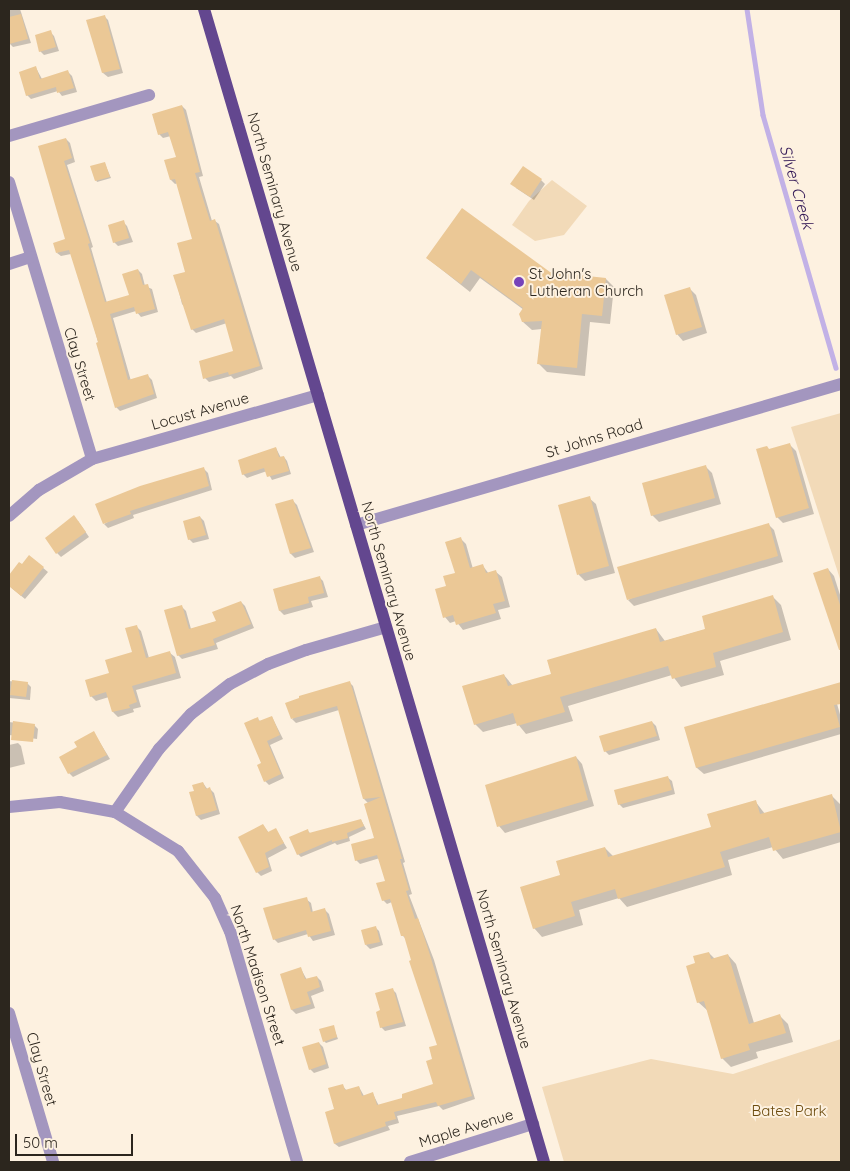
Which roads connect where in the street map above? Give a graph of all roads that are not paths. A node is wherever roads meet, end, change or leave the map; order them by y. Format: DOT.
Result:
graph roads {
  1 [pos="204,9"];
  2 [pos="149,94"];
  3 [pos="9,136"];
  4 [pos="9,182"];
  5 [pos="31,257"];
  6 [pos="9,264"];
  7 [pos="841,384"];
  8 [pos="318,395"];
  9 [pos="92,460"];
  10 [pos="9,516"];
  11 [pos="356,525"];
  12 [pos="386,627"];
  13 [pos="9,807"];
  14 [pos="115,812"];
  15 [pos="9,1012"];
  16 [pos="533,1124"];
  17 [pos="53,1162"];
  18 [pos="297,1162"];
  19 [pos="410,1162"];
  20 [pos="544,1162"];
  1 -- 8 [label="main road, North Seminary Avenue"];
  2 -- 3 [label="street"];
  4 -- 5 [label="street, Clay Street"];
  5 -- 6 [label="street"];
  5 -- 9 [label="street, Clay Street"];
  7 -- 11 [label="street, St Johns Road"];
  8 -- 9 [label="street, Locust Avenue"];
  8 -- 11 [label="main road, North Seminary Avenue"];
  9 -- 10 [label="street"];
  11 -- 12 [label="main road, North Seminary Avenue"];
  12 -- 14 [label="street"];
  12 -- 16 [label="main road, North Seminary Avenue"];
  13 -- 14 [label="street"];
  14 -- 18 [label="street, North Madison Street"];
  15 -- 17 [label="street, Clay Street"];
  16 -- 19 [label="street, Maple Avenue"];
  16 -- 20 [label="main road, North Seminary Avenue"];
}
